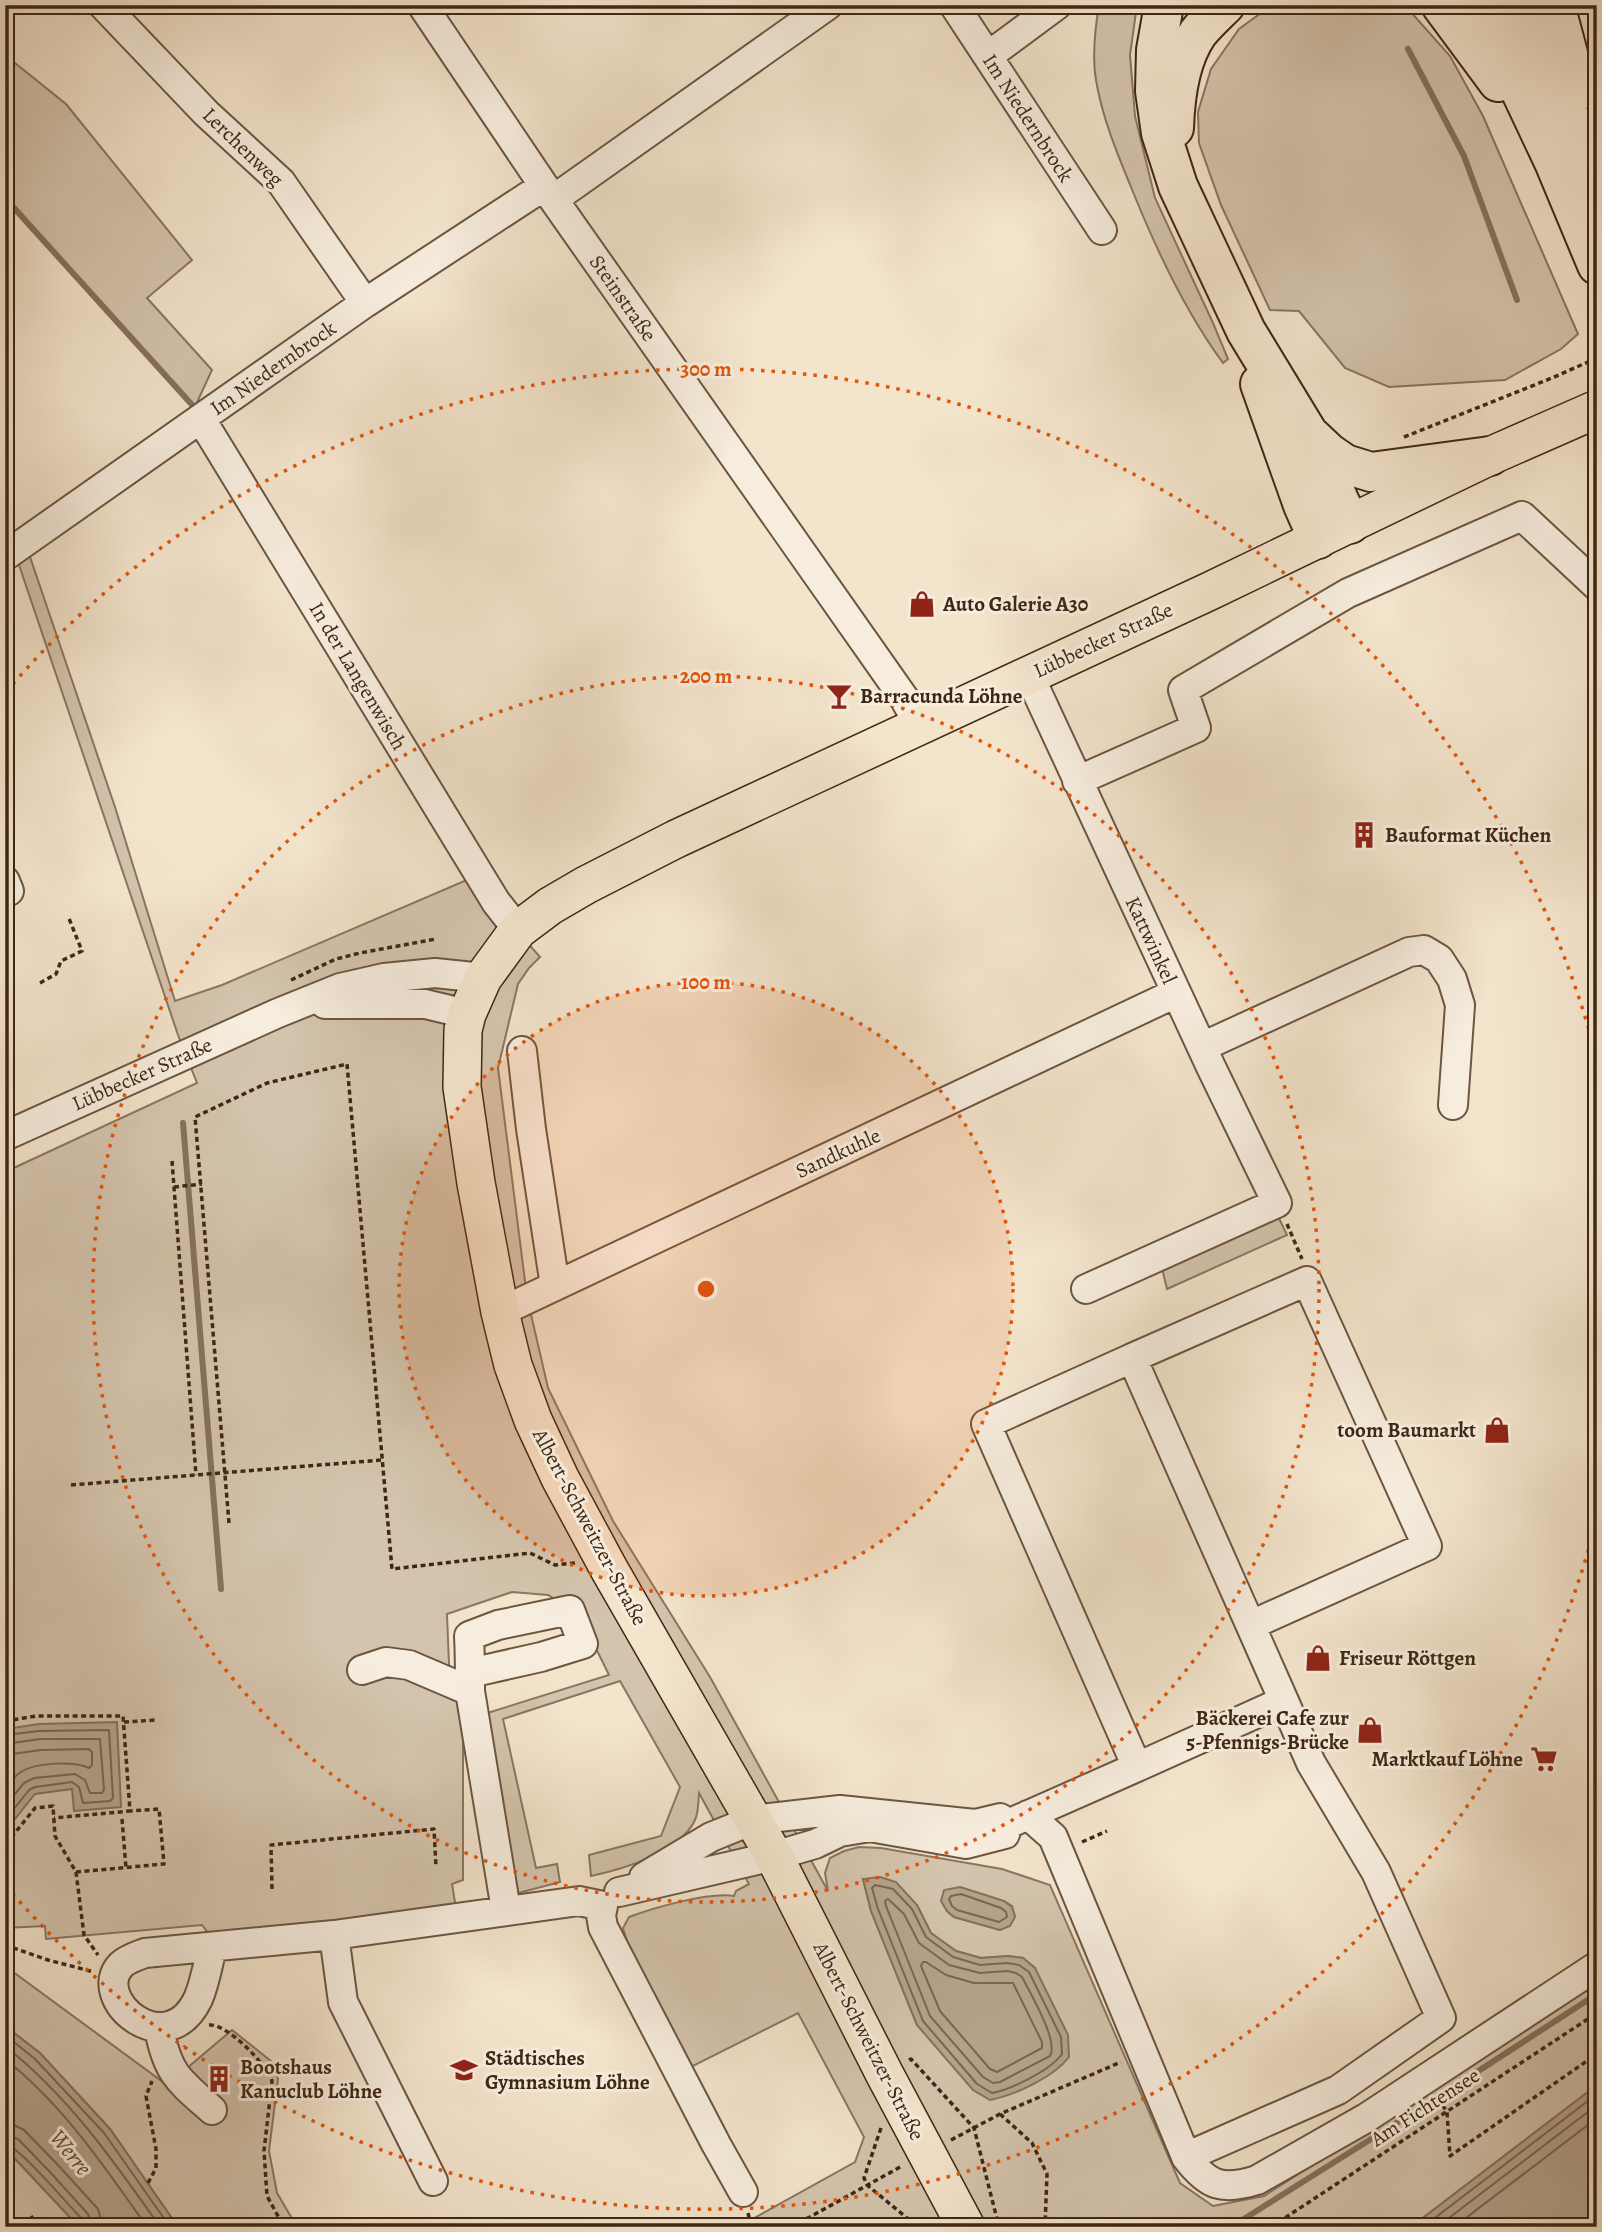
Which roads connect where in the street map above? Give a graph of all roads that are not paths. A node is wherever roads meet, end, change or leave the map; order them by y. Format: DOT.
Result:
graph roads {
  1 [pos="103,5"];
  2 [pos="422,5"];
  3 [pos="828,5"];
  4 [pos="954,5"];
  5 [pos="1057,5"];
  6 [pos="1164,5"];
  7 [pos="1225,5"];
  8 [pos="1441,5"];
  9 [pos="1480,5"];
  10 [pos="1518,5"];
  11 [pos="1555,5"];
  12 [pos="797,14"];
  13 [pos="988,56"];
  14 [pos="1554,162"];
  15 [pos="1597,164"];
  16 [pos="1597,177"];
  17 [pos="1178,186"];
  18 [pos="549,193"];
  19 [pos="1102,230"];
  20 [pos="1597,265"];
  21 [pos="365,303"];
  22 [pos="1246,331"];
  23 [pos="1597,410"];
  24 [pos="201,419"];
  25 [pos="1308,433"];
  26 [pos="1490,456"];
  27 [pos="1334,531"];
  28 [pos="5,555"];
  29 [pos="1597,586"];
  30 [pos="1029,675"];
  31 [pos="920,726"];
  32 [pos="1077,781"];
  33 [pos="518,930"];
  34 [pos="483,978"];
  35 [pos="1177,993"];
  36 [pos="278,1013"];
  37 [pos="467,1014"];
  38 [pos="1202,1047"];
  39 [pos="522,1051"];
  40 [pos="461,1087"];
  41 [pos="1453,1105"];
  42 [pos="5,1136"];
  43 [pos="555,1286"];
  44 [pos="1086,1289"];
  45 [pos="500,1312"];
  46 [pos="1132,1358"];
  47 [pos="1251,1625"];
  48 [pos="362,1670"];
  49 [pos="1284,1701"];
  50 [pos="1137,1767"];
  51 [pos="753,1820"];
  52 [pos="1018,1820"];
  53 [pos="774,1856"];
  54 [pos="611,1899"];
  55 [pos="506,1910"];
  56 [pos="334,1934"];
  57 [pos="212,1947"];
  58 [pos="1597,1966"];
  59 [pos="159,2029"];
  60 [pos="212,2110"];
  61 [pos="1185,2157"];
  62 [pos="433,2181"];
  63 [pos="743,2192"];
  64 [pos="966,2227"];
  1 -- 21 [label="street, Lerchenweg"];
  2 -- 18 [label="street, Steinstraße"];
  3 -- 12 [label="street, Im Niedernbrock"];
  4 -- 13 [label="street, Im Niedernbrock"];
  5 -- 13 [label="street"];
  6 -- 17 [label="highway"];
  7 -- 17 [label="highway"];
  8 -- 14 [label="highway"];
  9 -- 14 [label="highway"];
  10 -- 16 [label="highway"];
  11 -- 15 [label="highway"];
  12 -- 18 [label="street, Im Niedernbrock"];
  13 -- 19 [label="street, Im Niedernbrock"];
  14 -- 20 [label="highway"];
  17 -- 22 [label="highway"];
  18 -- 21 [label="street, Im Niedernbrock"];
  18 -- 31 [label="street, Steinstraße"];
  21 -- 24 [label="street, Im Niedernbrock"];
  22 -- 25 [label="highway"];
  22 -- 27 [label="highway"];
  23 -- 26 [label="main road, Lübbecker Straße"];
  24 -- 28 [label="street, Im Niedernbrock"];
  24 -- 33 [label="street, In der Langenwisch"];
  25 -- 26 [label="highway"];
  25 -- 27 [label="highway"];
  26 -- 27 [label="main road, Lübbecker Straße"];
  27 -- 30 [label="main road, Lübbecker Straße"];
  29 -- 32 [label="street"];
  30 -- 31 [label="main road, Lübbecker Straße"];
  30 -- 32 [label="street, Kattwinkel"];
  31 -- 33 [label="main road, Lübbecker Straße"];
  32 -- 35 [label="street, Kattwinkel"];
  33 -- 34 [label="main road, Lübbecker Straße"];
  34 -- 36 [label="street, Lübbecker Straße"];
  34 -- 37 [label="main road, Lübbecker Straße"];
  35 -- 38 [label="street, Kattwinkel"];
  35 -- 43 [label="street, Sandkuhle"];
  36 -- 37 [label="street, Lübbecker Straße"];
  36 -- 42 [label="street, Lübbecker Straße"];
  37 -- 40 [label="main road, Lübbecker Straße"];
  38 -- 41 [label="street"];
  38 -- 44 [label="street, Kattwinkel"];
  39 -- 43 [label="street"];
  40 -- 45 [label="main road, Albert-Schweitzer-Straße"];
  43 -- 45 [label="street, Sandkuhle"];
  45 -- 51 [label="main road, Albert-Schweitzer-Straße"];
  46 -- 47 [label="street"];
  46 -- 47 [label="street"];
  46 -- 50 [label="street"];
  47 -- 49 [label="street"];
  48 -- 55 [label="street"];
  49 -- 50 [label="street"];
  49 -- 61 [label="street"];
  50 -- 52 [label="street"];
  51 -- 52 [label="street"];
  51 -- 53 [label="main road, Albert-Schweitzer-Straße"];
  51 -- 54 [label="street"];
  52 -- 53 [label="street"];
  52 -- 61 [label="street"];
  53 -- 54 [label="street"];
  53 -- 64 [label="main road, Albert-Schweitzer-Straße"];
  54 -- 55 [label="street"];
  54 -- 63 [label="street"];
  55 -- 56 [label="street"];
  56 -- 57 [label="street"];
  56 -- 62 [label="street"];
  57 -- 59 [label="street"];
  57 -- 59 [label="street"];
  58 -- 61 [label="street"];
  59 -- 60 [label="street"];
}
